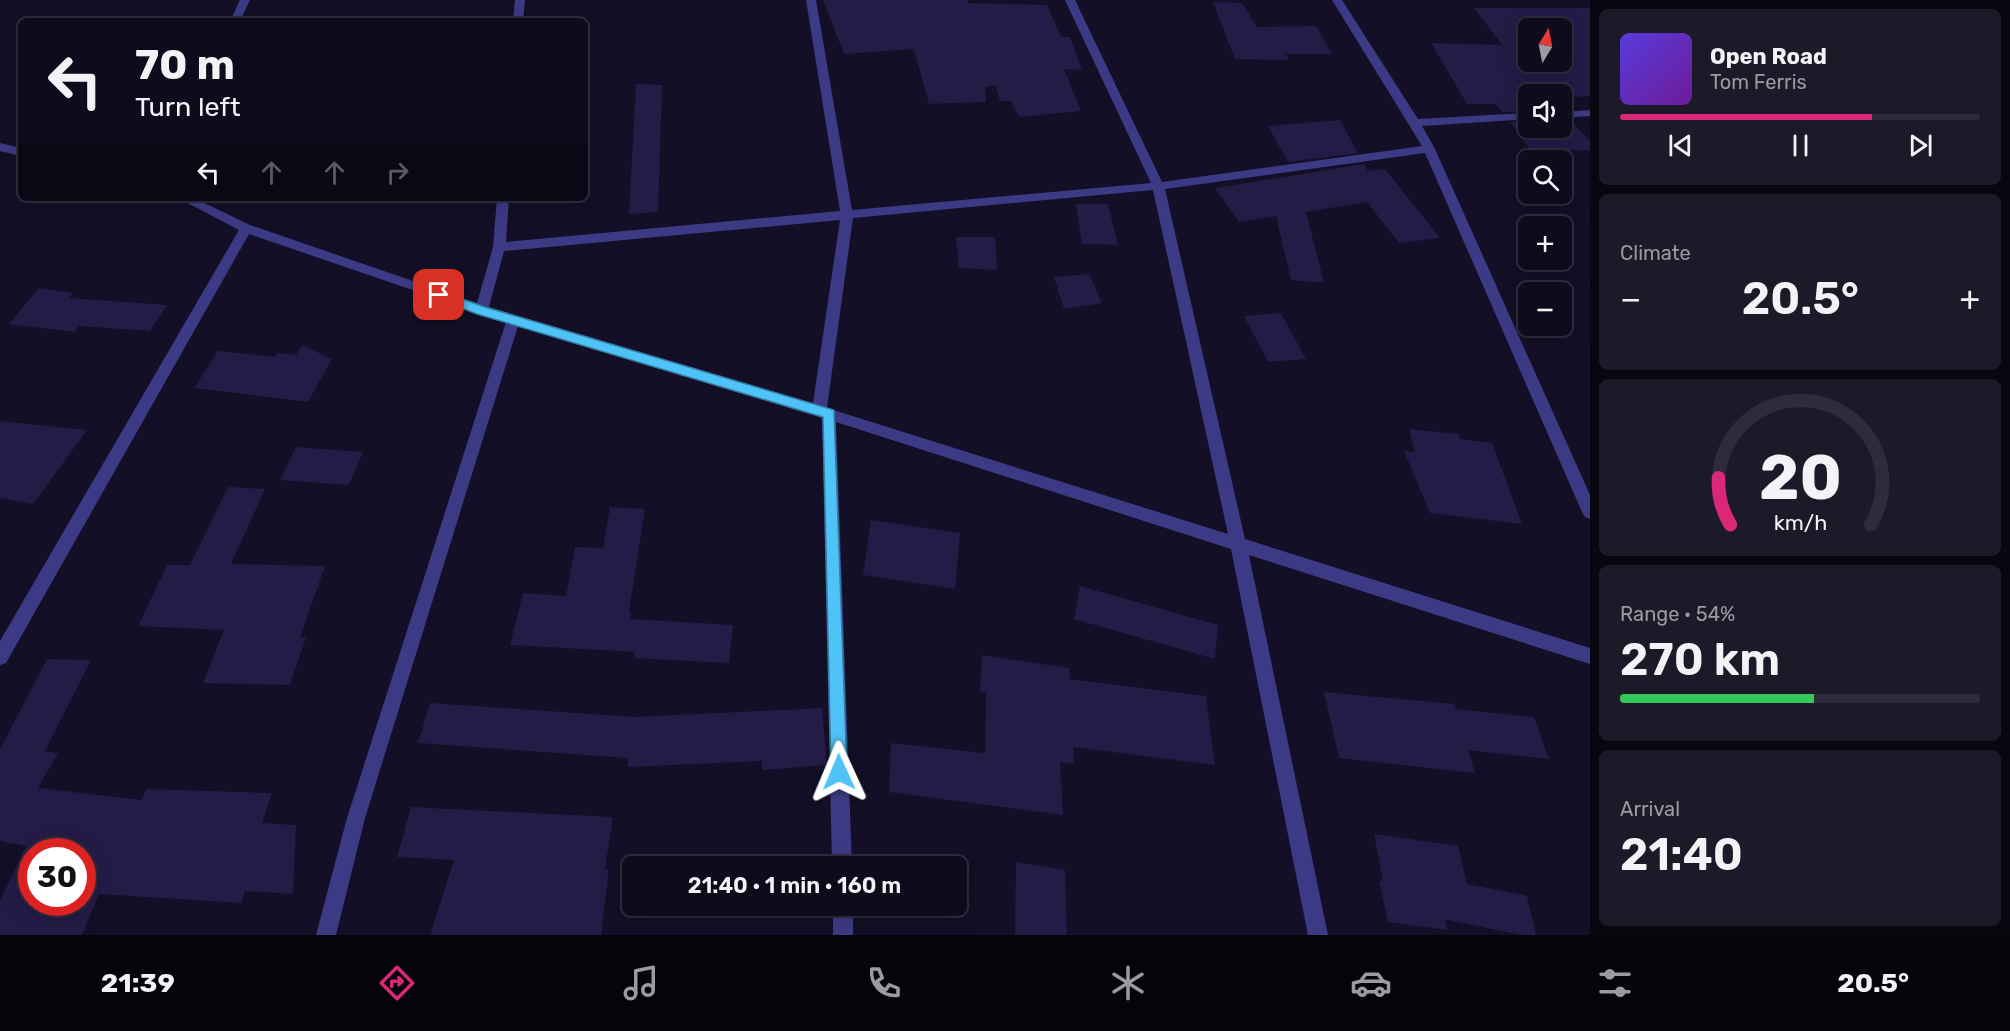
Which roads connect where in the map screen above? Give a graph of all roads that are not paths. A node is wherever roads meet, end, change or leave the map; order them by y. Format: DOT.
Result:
graph roads {
  1 [pos="245,0"];
  2 [pos="520,0"];
  3 [pos="811,0"];
  4 [pos="1070,0"];
  5 [pos="1337,0"];
  6 [pos="236,18"];
  7 [pos="518,18"];
  8 [pos="1590,113"];
  9 [pos="1572,114"];
  10 [pos="1518,117"];
  11 [pos="1415,123"];
  12 [pos="0,147"];
  13 [pos="1429,149"];
  14 [pos="18,151"];
  15 [pos="1158,186"];
  16 [pos="190,201"];
  17 [pos="503,201"];
  18 [pos="847,216"];
  19 [pos="246,228"];
  20 [pos="499,247"];
  21 [pos="482,310"];
  22 [pos="513,320"];
  23 [pos="824,413"];
  24 [pos="1590,512"];
  25 [pos="1238,542"];
  26 [pos="1590,656"];
  27 [pos="0,657"];
  28 [pos="842,856"];
  29 [pos="843,916"];
  30 [pos="326,935"];
  31 [pos="843,935"];
  32 [pos="1318,935"];
  1 -- 6 [label="street"];
  2 -- 7 [label="street"];
  3 -- 18 [label="street"];
  4 -- 15 [label="street"];
  5 -- 11 [label="street"];
  8 -- 9 [label="street"];
  10 -- 11 [label="street"];
  11 -- 13 [label="street"];
  12 -- 14 [label="street"];
  13 -- 15 [label="street"];
  13 -- 24 [label="street"];
  15 -- 18 [label="street"];
  15 -- 25 [label="street"];
  16 -- 19 [label="street"];
  17 -- 20 [label="street"];
  18 -- 20 [label="street"];
  18 -- 23 [label="street"];
  19 -- 21 [label="street"];
  19 -- 27 [label="street"];
  20 -- 21 [label="street"];
  21 -- 22 [label="street"];
  22 -- 23 [label="street"];
  22 -- 30 [label="street"];
  23 -- 25 [label="street"];
  23 -- 28 [label="street"];
  25 -- 26 [label="street"];
  25 -- 32 [label="street"];
  29 -- 31 [label="street"];
}
